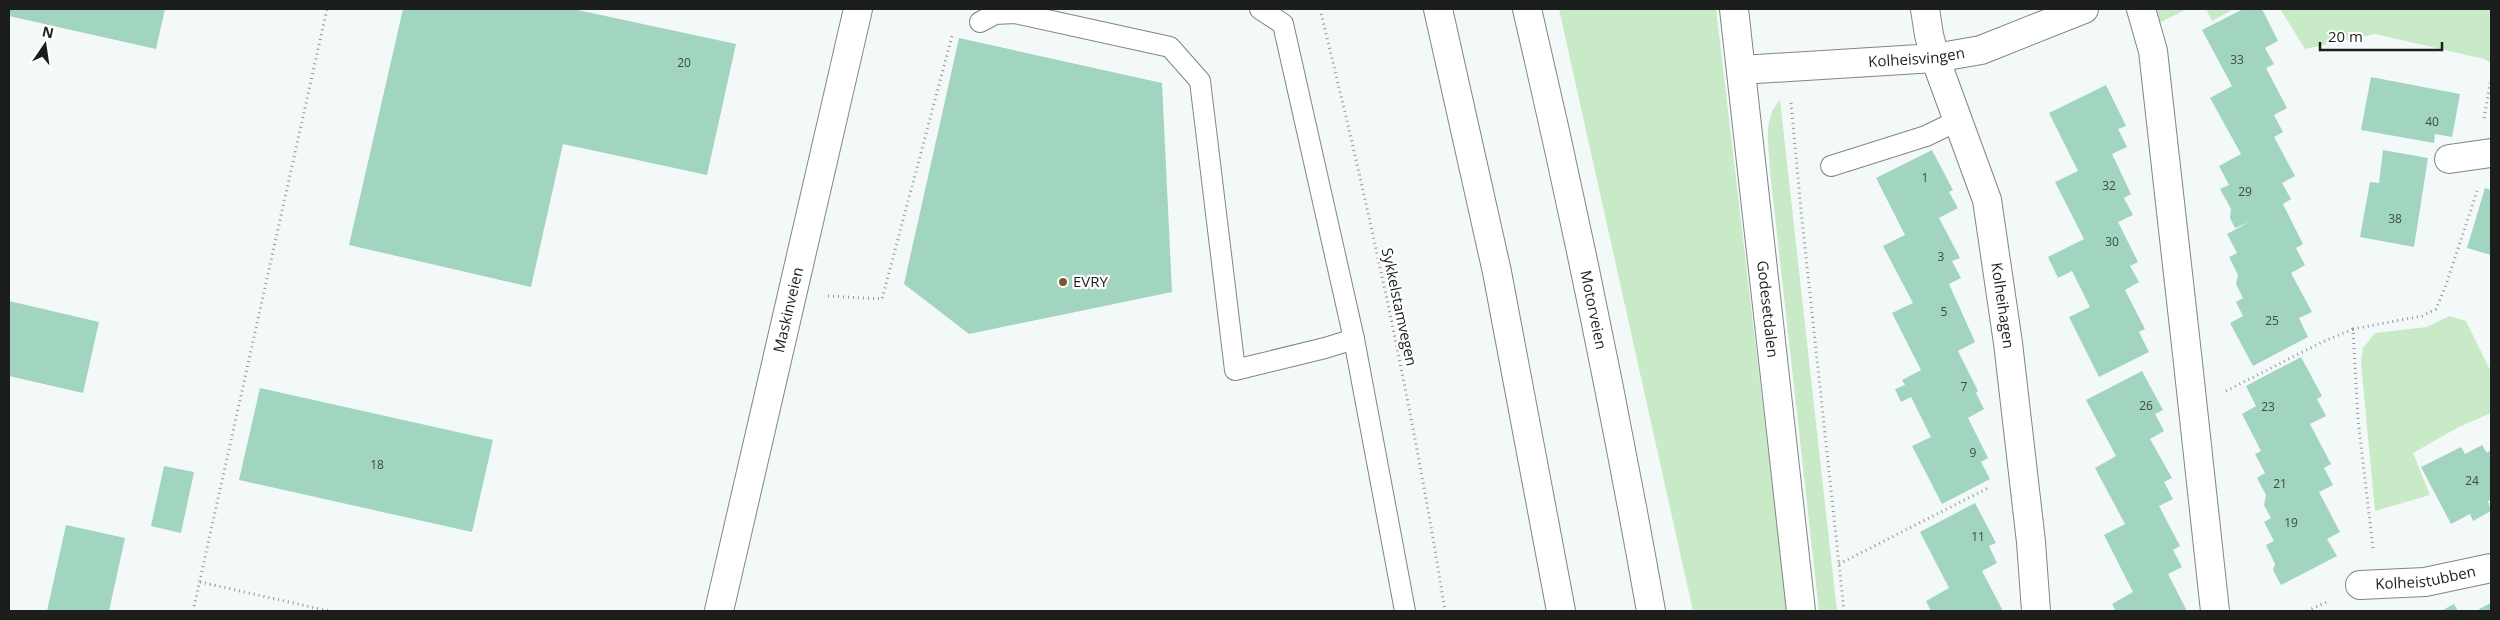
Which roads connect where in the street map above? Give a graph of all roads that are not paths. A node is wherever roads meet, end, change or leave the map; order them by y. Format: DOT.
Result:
graph roads {
  1 [pos="858,9"];
  2 [pos="1260,9"];
  3 [pos="1438,9"];
  4 [pos="1527,9"];
  5 [pos="1734,9"];
  6 [pos="1926,9"];
  7 [pos="2084,9"];
  8 [pos="2141,9"];
  9 [pos="980,22"];
  10 [pos="1935,58"];
  11 [pos="1741,70"];
  12 [pos="1959,120"];
  13 [pos="2486,153"];
  14 [pos="2448,159"];
  15 [pos="1831,166"];
  16 [pos="1354,339"];
  17 [pos="2491,568"];
  18 [pos="2368,585"];
  19 [pos="719,611"];
  20 [pos="1405,611"];
  21 [pos="1561,611"];
  22 [pos="1651,611"];
  23 [pos="1801,611"];
  24 [pos="2036,611"];
  25 [pos="2215,611"];
  1 -- 19 [label="main road, Maskinveien"];
  2 -- 16 [label="lane"];
  3 -- 21 [label="main road"];
  4 -- 22 [label="main road, Motorveien"];
  5 -- 11 [label="main road, Godesetdalen"];
  6 -- 10 [label="main road, Kolheihagen"];
  7 -- 10 [label="main road, Kolheisvingen"];
  8 -- 25 [label="main road"];
  9 -- 16 [label="lane"];
  10 -- 11 [label="main road, Kolheisvingen"];
  10 -- 12 [label="main road, Kolheihagen"];
  11 -- 23 [label="main road, Godesetdalen"];
  12 -- 15 [label="lane"];
  12 -- 24 [label="main road, Kolheihagen"];
  13 -- 14 [label="main road"];
  16 -- 20 [label="lane"];
  17 -- 18 [label="main road, Kolheistubben"];
}
